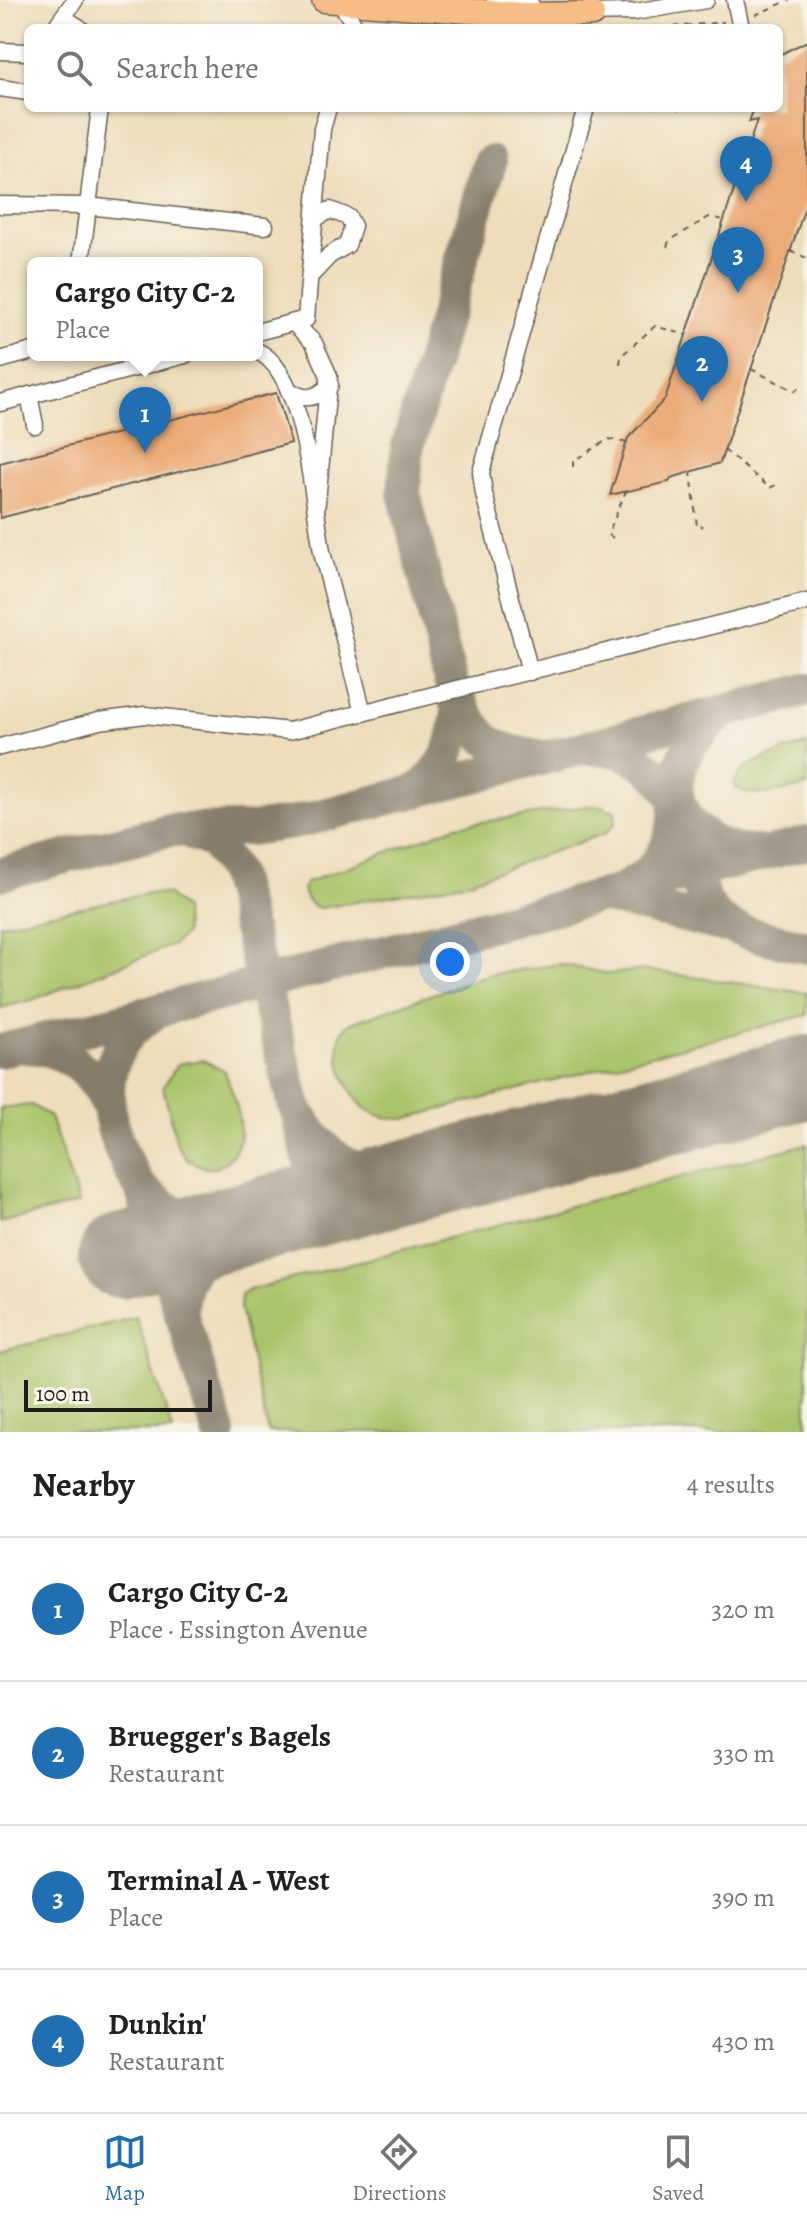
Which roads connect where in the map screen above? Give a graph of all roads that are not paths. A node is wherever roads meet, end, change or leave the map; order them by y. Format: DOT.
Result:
graph roads {
  1 [pos="59,0"];
  2 [pos="75,0"];
  3 [pos="324,0"];
  4 [pos="495,0"];
  5 [pos="706,0"];
  6 [pos="735,0"];
  7 [pos="340,1"];
  8 [pos="592,14"];
  9 [pos="60,23"];
  10 [pos="354,24"];
  11 [pos="733,24"];
  12 [pos="0,51"];
  13 [pos="24,52"];
  14 [pos="0,88"];
  15 [pos="24,91"];
  16 [pos="100,112"];
  17 [pos="327,112"];
  18 [pos="585,112"];
  19 [pos="0,205"];
  20 [pos="88,206"];
  21 [pos="316,218"];
  22 [pos="265,226"];
  23 [pos="82,257"];
  24 [pos="313,273"];
  25 [pos="294,323"];
  26 [pos="263,331"];
  27 [pos="27,353"];
  28 [pos="263,355"];
  29 [pos="0,360"];
  30 [pos="162,361"];
  31 [pos="330,385"];
  32 [pos="289,390"];
  33 [pos="29,395"];
  34 [pos="0,403"];
  35 [pos="35,425"];
  36 [pos="316,512"];
  37 [pos="807,602"];
  38 [pos="530,672"];
  39 [pos="363,713"];
  40 [pos="0,747"];
  1 -- 9 [label="street"];
  2 -- 9 [label="street"];
  3 -- 7 [label="highway"];
  4 -- 8 [label="street"];
  5 -- 8 [label="street"];
  6 -- 11 [label="street"];
  7 -- 8 [label="highway"];
  7 -- 10 [label="street"];
  12 -- 13 [label="street"];
  14 -- 15 [label="street"];
  16 -- 20 [label="street"];
  17 -- 21 [label="street"];
  18 -- 38 [label="street"];
  19 -- 20 [label="street"];
  20 -- 22 [label="street"];
  20 -- 23 [label="street"];
  21 -- 24 [label="street"];
  21 -- 24 [label="street"];
  24 -- 25 [label="street"];
  25 -- 26 [label="street"];
  25 -- 31 [label="street"];
  27 -- 29 [label="street"];
  28 -- 32 [label="street"];
  30 -- 33 [label="street"];
  31 -- 32 [label="street"];
  31 -- 36 [label="street"];
  32 -- 36 [label="street"];
  33 -- 34 [label="street"];
  33 -- 35 [label="street"];
  36 -- 39 [label="street"];
  37 -- 38 [label="street"];
  38 -- 39 [label="street"];
  39 -- 40 [label="street"];
}
